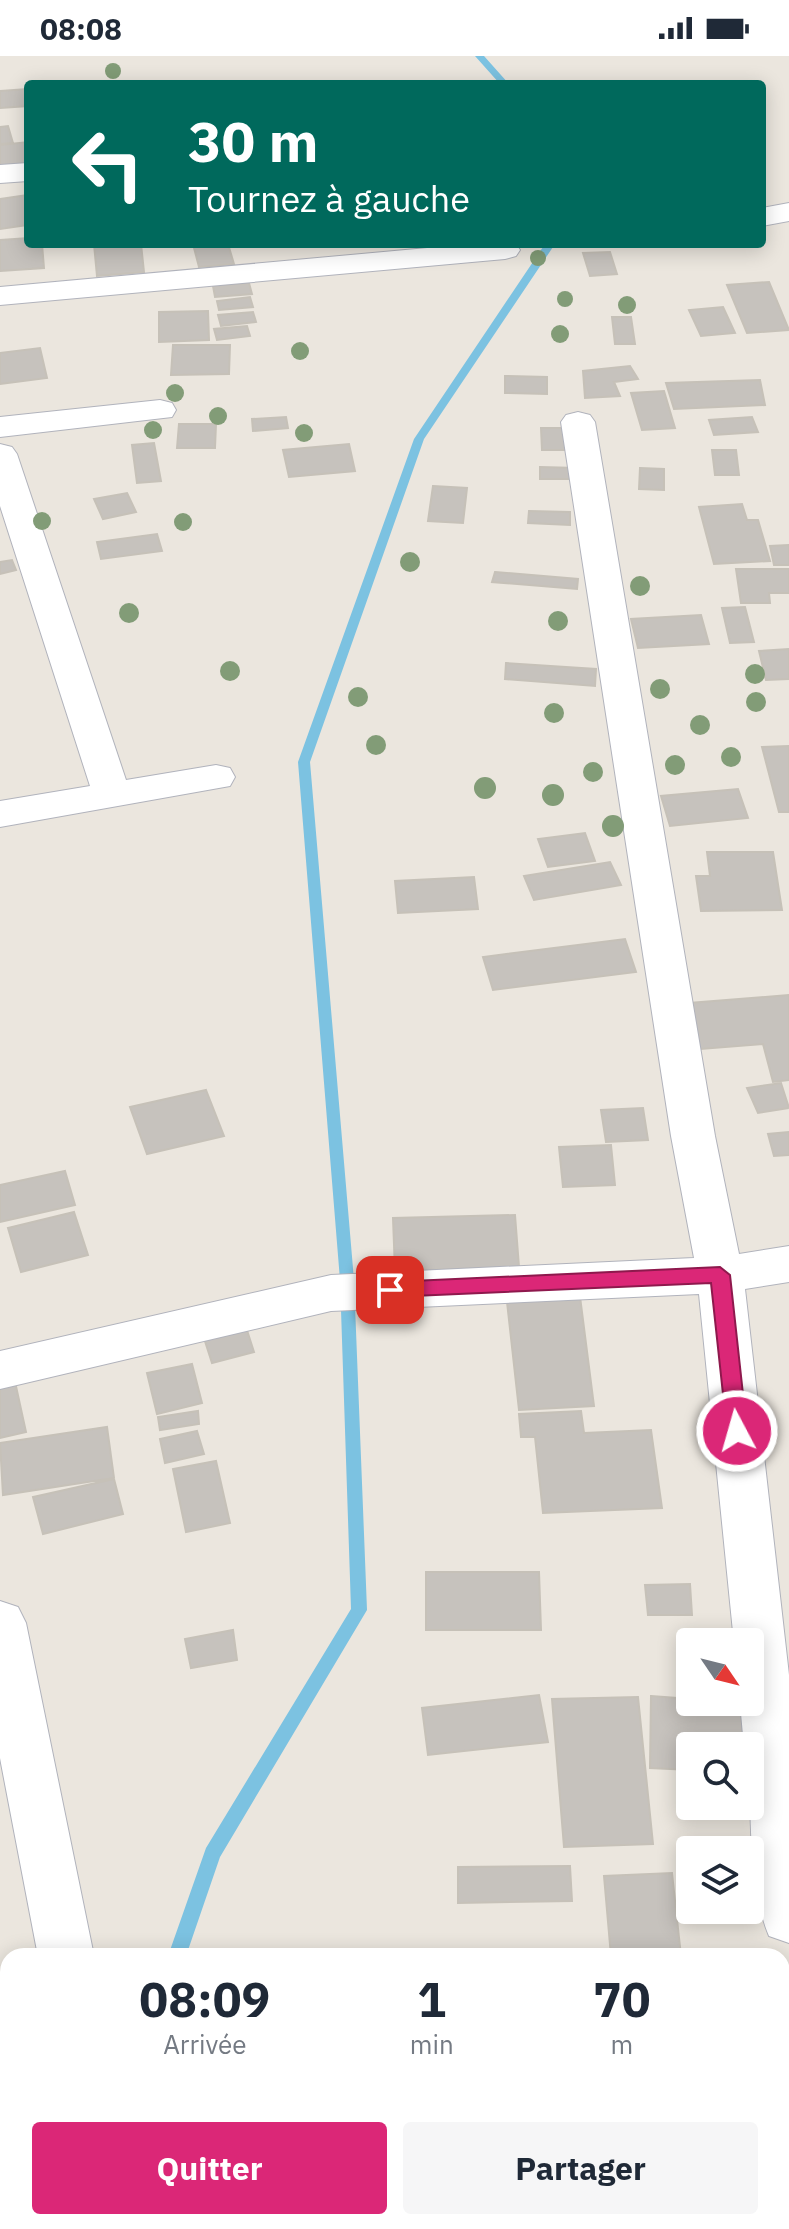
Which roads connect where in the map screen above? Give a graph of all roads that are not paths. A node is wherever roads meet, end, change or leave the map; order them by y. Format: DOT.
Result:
graph roads {
  1 [pos="24,172"];
  2 [pos="0,174"];
  3 [pos="789,212"];
  4 [pos="766,216"];
  5 [pos="505,250"];
  6 [pos="0,296"];
  7 [pos="160,410"];
  8 [pos="578,422"];
  9 [pos="0,427"];
  10 [pos="0,454"];
  11 [pos="216,777"];
  12 [pos="112,795"];
  13 [pos="0,814"];
  14 [pos="789,1264"];
  15 [pos="720,1275"];
  16 [pos="0,1370"];
  17 [pos="0,1623"];
  18 [pos="789,1917"];
  19 [pos="64,1948"];
  1 -- 2 [label="street"];
  3 -- 4 [label="street"];
  5 -- 6 [label="street"];
  7 -- 9 [label="street"];
  8 -- 15 [label="street"];
  10 -- 12 [label="street"];
  11 -- 12 [label="street"];
  12 -- 13 [label="street"];
  14 -- 15 [label="street"];
  15 -- 16 [label="street"];
  15 -- 18 [label="street"];
  17 -- 19 [label="street"];
}
